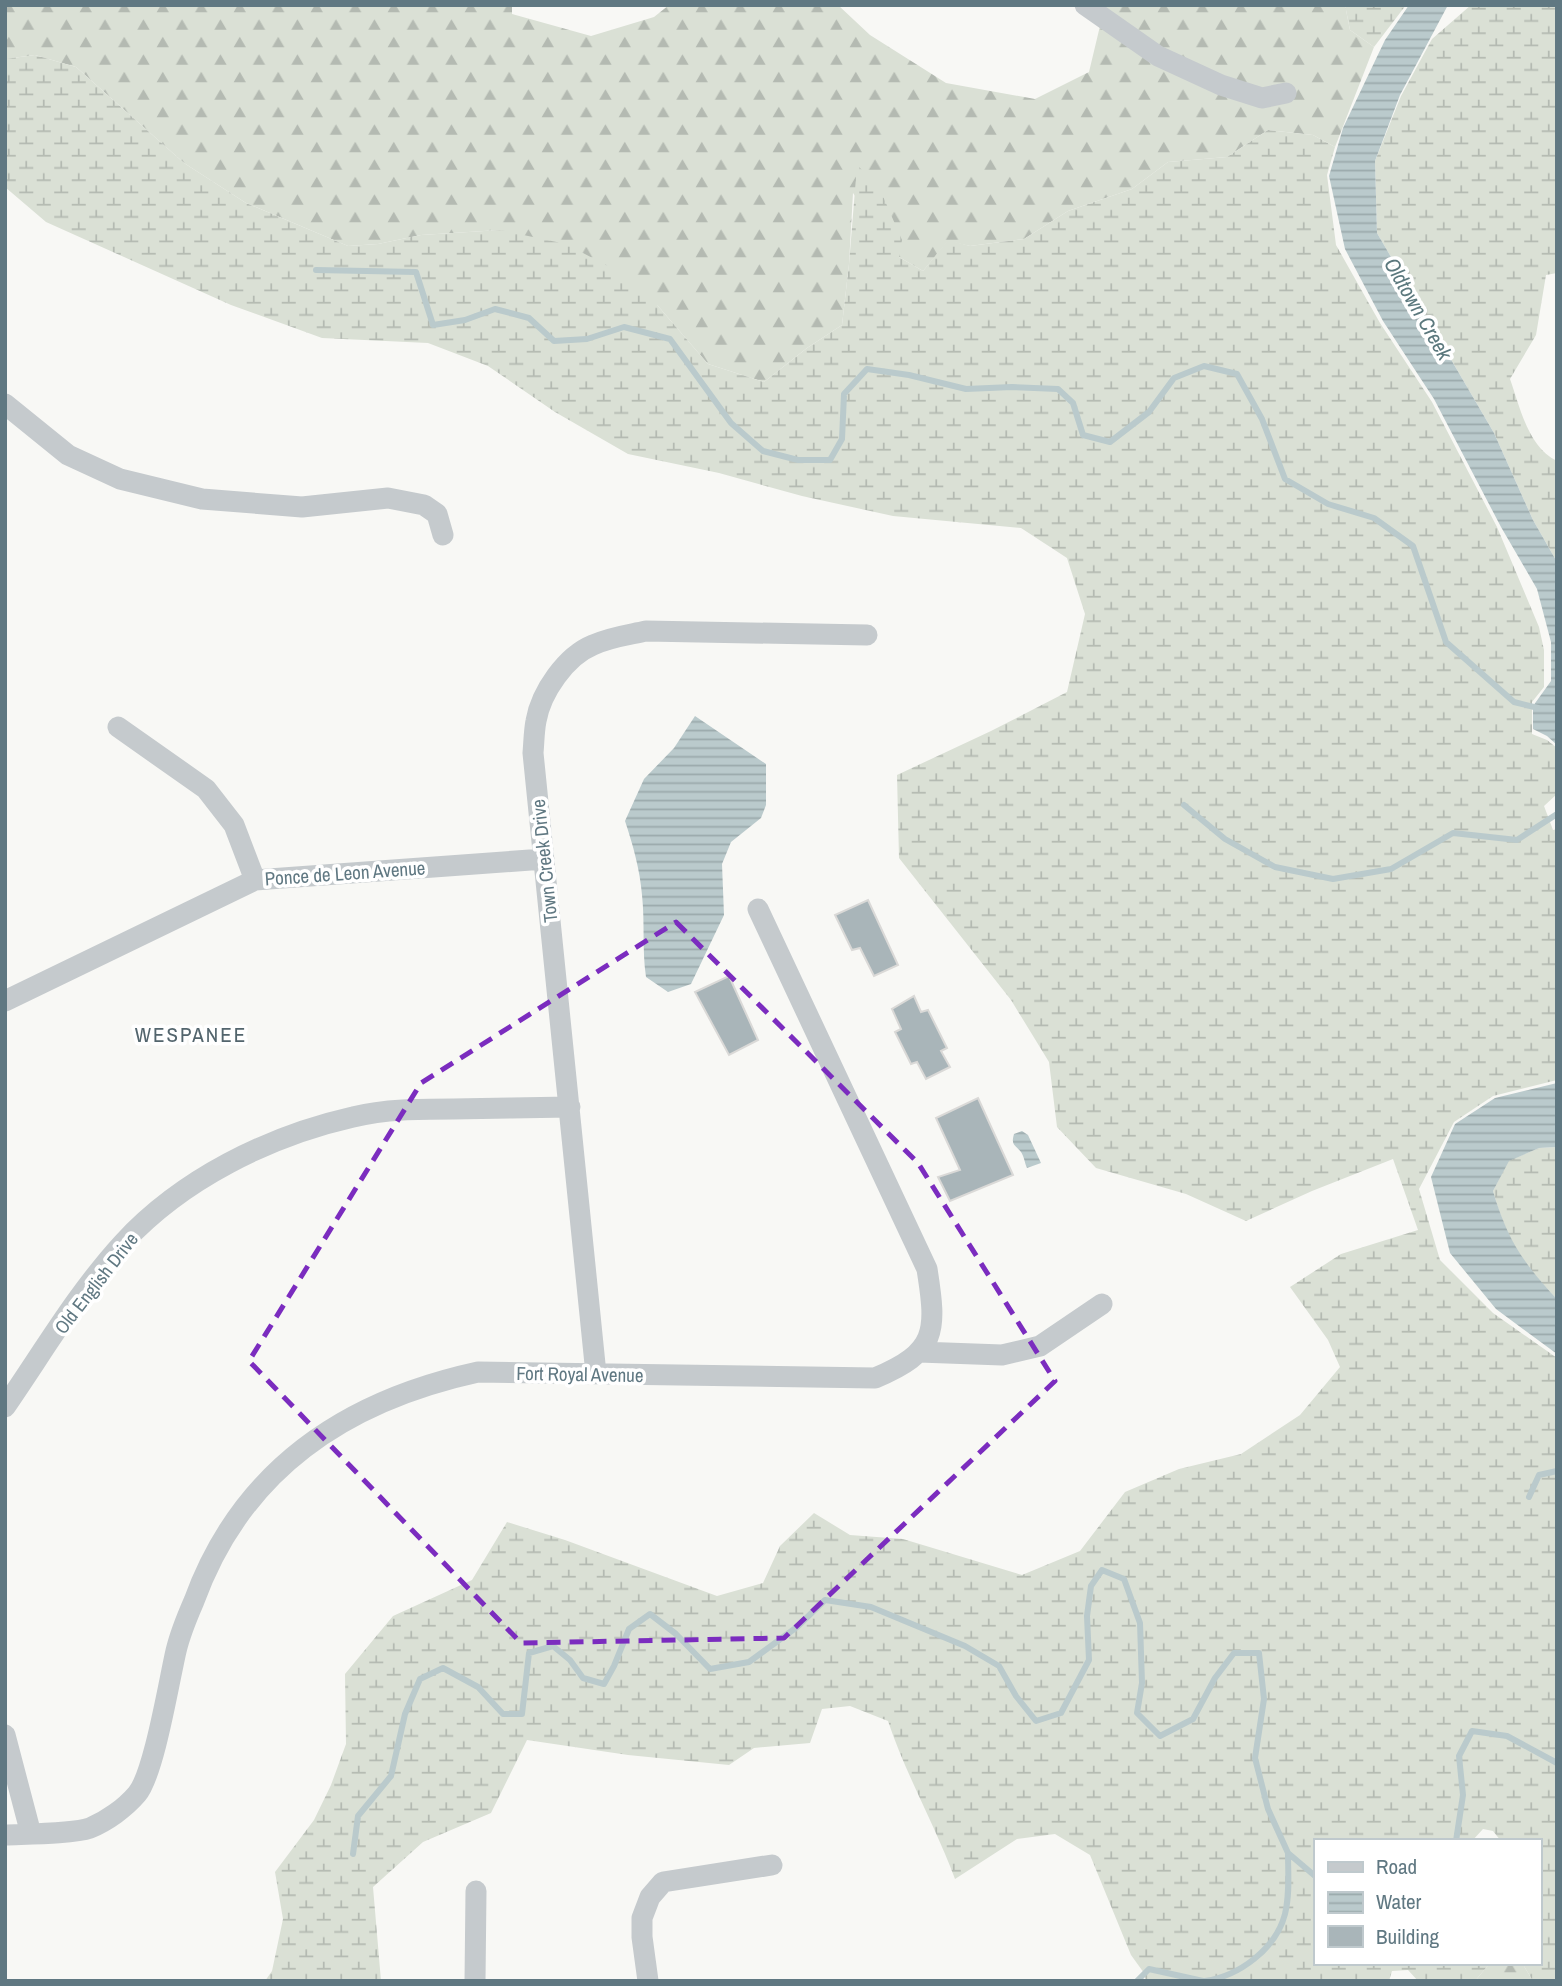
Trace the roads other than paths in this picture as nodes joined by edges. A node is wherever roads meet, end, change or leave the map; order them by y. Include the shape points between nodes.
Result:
1 (1085, 5) edge
2 (1286, 93) dead end
3 (5, 404) edge
4 (443, 535) dead end
5 (867, 635) dead end
6 (118, 727) dead end
7 (544, 859) junction
8 (255, 880) junction
9 (758, 909) dead end
10 (5, 1001) edge
11 (570, 1107) junction
12 (1101, 1304) dead end
13 (919, 1352) junction
14 (596, 1374) junction
15 (5, 1407) edge
16 (5, 1735) edge
17 (31, 1834) junction
18 (5, 1835) edge
19 (772, 1865) dead end
20 (476, 1891) dead end
21 (475, 1981) edge
22 (648, 1981) edge

1 - 2 street via 1158,56 1221,85 1262,98
3 - 4 street via 68,455 120,479 202,499 302,508 388,498 424,505 437,514
5 - 7 street, Town Creek Drive via 646,631 590,646 568,663 547,690 536,718 533,753
6 - 8 street via 206,789 234,825
7 - 8 street, Ponce de Leon Avenue
7 - 11 street, Town Creek Drive
8 - 10 street, Ponce de Leon Avenue
9 - 13 street via 927,1269 933,1307 931,1334
11 - 14 street, Town Creek Drive
11 - 15 street, Old English Drive via 406,1110 354,1116 285,1136 228,1164 173,1198 123,1242
12 - 13 street via 1040,1346 1002,1354
13 - 14 street, Fort Royal Avenue via 875,1378
14 - 17 street, Fort Royal Avenue via 478,1372 433,1382 333,1426 280,1466 236,1517 203,1576 177,1645 152,1758 139,1791 120,1811 89,1829
16 - 17 street
17 - 18 street, Fort Royal Avenue
19 - 22 street via 663,1882 650,1896 642,1918
20 - 21 street

